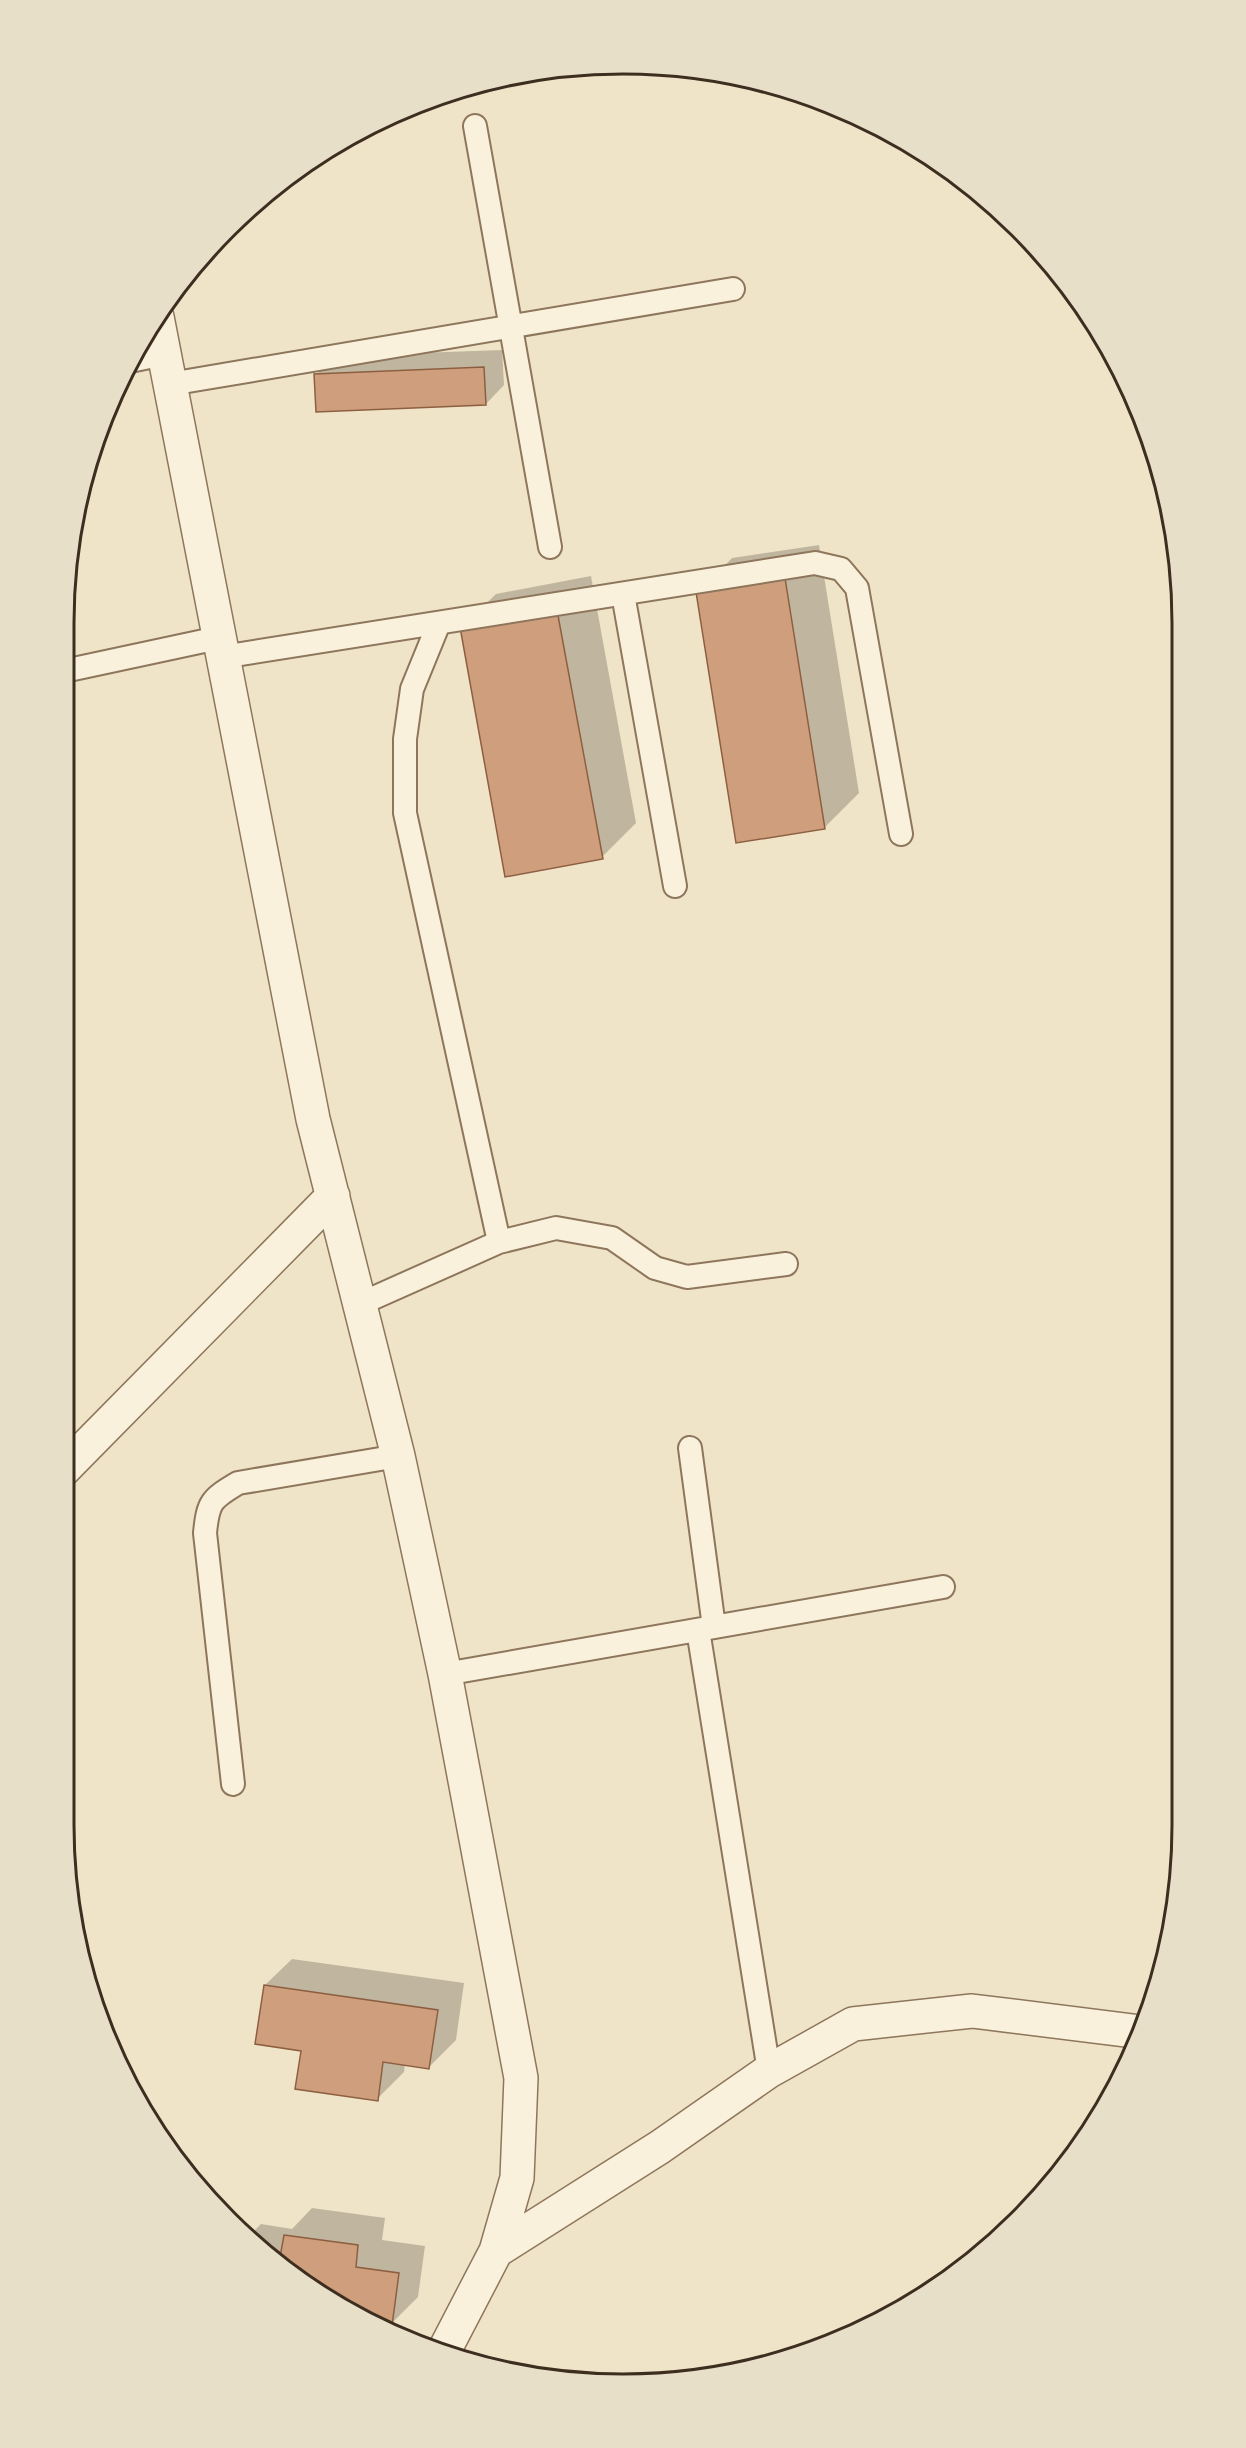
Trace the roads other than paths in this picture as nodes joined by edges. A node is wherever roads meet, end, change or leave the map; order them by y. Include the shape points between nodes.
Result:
1 (476, 126) dead end
2 (733, 289) dead end
3 (511, 327) junction
4 (159, 329) edge
5 (139, 363) edge
6 (167, 369) junction
7 (550, 546) dead end
8 (623, 594) junction
9 (440, 622) junction
10 (220, 648) junction
11 (74, 670) edge
12 (901, 834) dead end
13 (675, 886) dead end
14 (333, 1196) junction
15 (499, 1242) junction
16 (786, 1264) dead end
17 (360, 1304) junction
18 (690, 1448) dead end
19 (398, 1456) junction
20 (74, 1459) edge
21 (943, 1587) dead end
22 (706, 1628) junction
23 (445, 1674) junction
24 (233, 1784) dead end
25 (1132, 2031) edge
26 (769, 2071) junction
27 (496, 2251) junction
28 (447, 2345) edge

1 - 3 lane
2 - 3 lane
3 - 6 lane
3 - 7 lane
4 - 6 street
5 - 6 lane
6 - 10 street
8 - 9 lane
8 - 12 lane via 815,564 841,569 857,588
8 - 13 lane
9 - 10 lane
9 - 15 lane via 412,689 405,739 405,813
10 - 11 lane
10 - 14 street via 313,1119
14 - 17 street
14 - 20 street
15 - 16 lane via 556,1228 612,1238 655,1268 687,1277
15 - 17 lane
17 - 19 street
18 - 22 lane
19 - 23 street
19 - 24 lane via 238,1483 219,1494 207,1509 205,1533
21 - 22 lane
22 - 23 lane
22 - 26 lane
23 - 27 street via 521,2078 517,2178
25 - 26 street via 972,2011 853,2024
26 - 27 street via 660,2147
27 - 28 street

